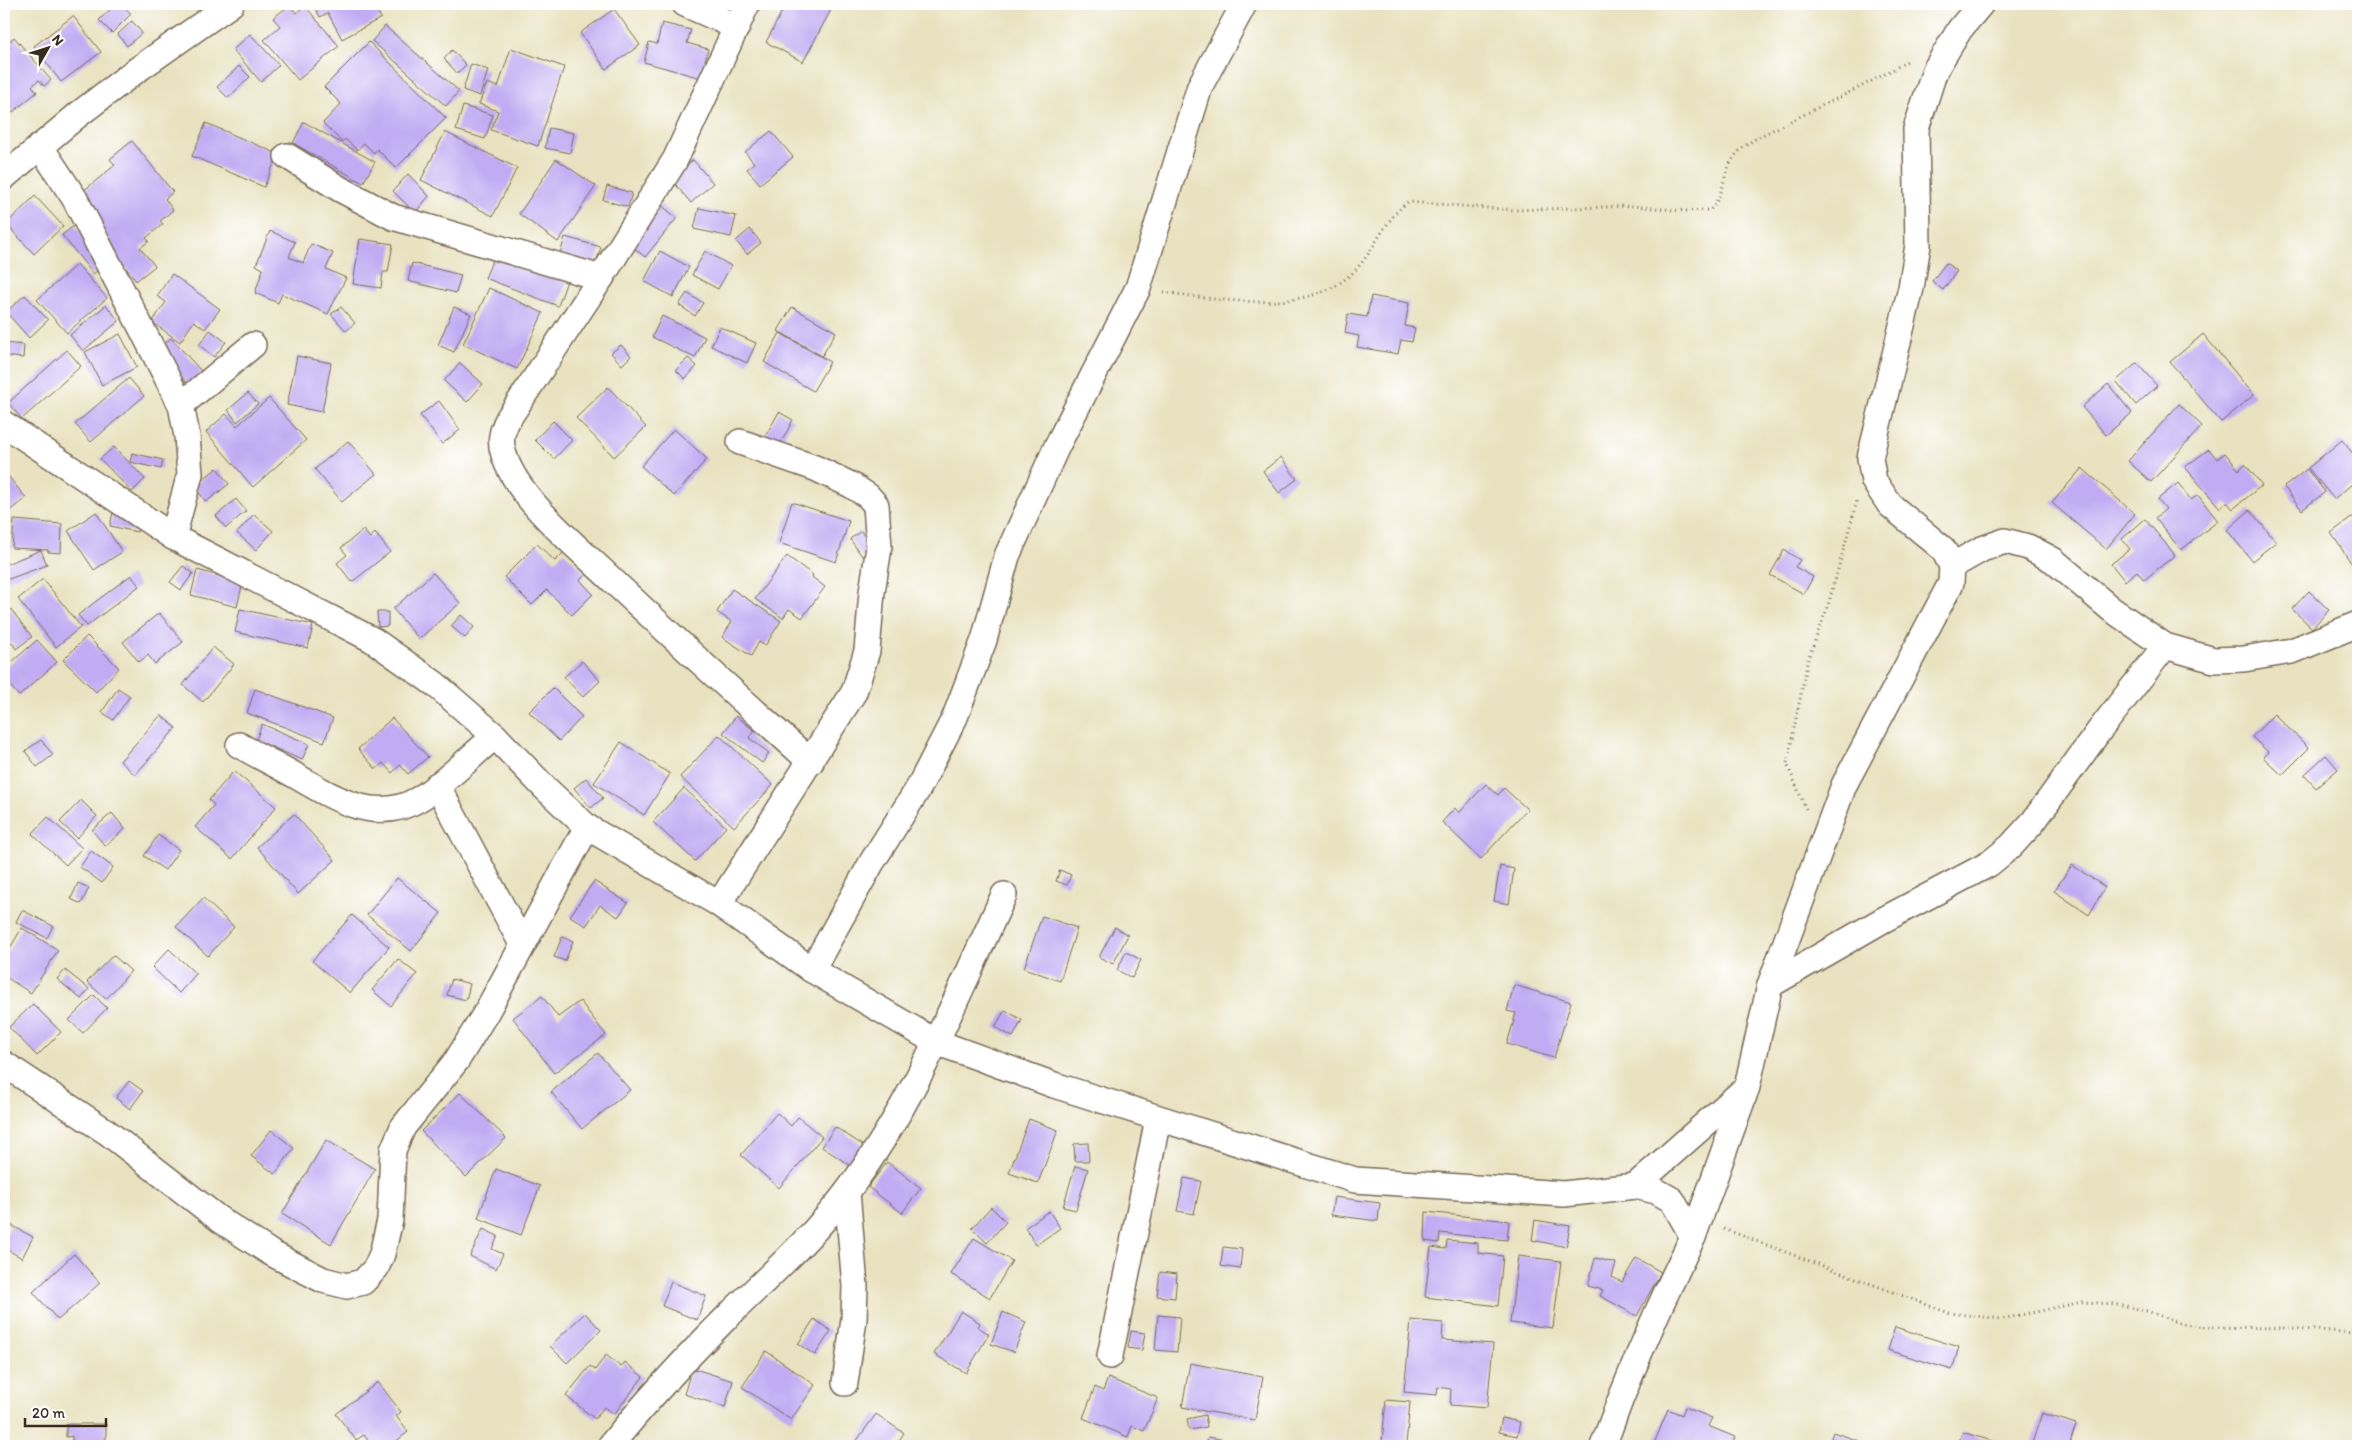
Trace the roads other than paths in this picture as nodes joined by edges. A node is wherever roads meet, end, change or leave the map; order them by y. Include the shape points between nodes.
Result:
1 (685, 4) edge
2 (747, 4) edge
3 (1244, 4) edge
4 (1981, 4) edge
5 (227, 5) edge
6 (737, 27) junction
7 (40, 146) junction
8 (287, 156) dead end
9 (4, 177) edge
10 (601, 278) junction
11 (253, 345) dead end
12 (181, 405) junction
13 (4, 424) edge
14 (740, 442) dead end
15 (173, 537) junction
16 (1952, 566) junction
17 (2358, 624) edge
18 (2165, 646) junction
19 (495, 736) junction
20 (239, 745) dead end
21 (811, 762) junction
22 (437, 785) junction
23 (587, 827) junction
24 (1004, 895) dead end
25 (720, 904) junction
26 (522, 944) junction
27 (812, 970) junction
28 (1770, 985) junction
29 (936, 1042) junction
30 (4, 1064) edge
31 (1747, 1087) junction
32 (1158, 1119) junction
33 (1636, 1186) junction
34 (846, 1192) junction
35 (1697, 1228) junction
36 (1110, 1356) dead end
37 (845, 1383) dead end
38 (610, 1446) edge
39 (1603, 1446) edge

1 - 6 street
2 - 6 street
3 - 27 street via 1200,86 1138,288 1057,446 1007,556 984,640 955,717 918,789 872,862
4 - 16 street via 1960,29 1935,70 1916,129 1918,245 1911,288 1870,458 1874,481 1890,505 1943,550
5 - 7 street
6 - 10 street via 675,160
7 - 9 street
7 - 12 street via 75,200
8 - 10 street via 393,217
10 - 21 street via 508,419 502,430 504,455 526,493 566,538
11 - 12 street
12 - 15 street via 190,474
13 - 15 street
14 - 21 street via 851,484 876,505 879,547 867,651 854,692
15 - 19 street via 373,640 435,684
16 - 18 street via 1982,549 2005,541 2028,548 2053,560 2111,609
16 - 28 street via 1951,583 1844,785
17 - 18 street via 2292,651 2244,659 2214,660
18 - 28 street via 2033,822 2011,846 1989,864
19 - 22 street
19 - 23 street
20 - 22 street via 355,808 396,808 418,799
21 - 25 street via 771,819
22 - 26 street
23 - 25 street
23 - 26 street
24 - 29 street
25 - 27 street
26 - 30 street via 457,1060 403,1127 392,1150 390,1220 382,1254 376,1268 363,1282 346,1286 324,1280 271,1253 219,1219 107,1132
27 - 29 street
28 - 31 street
29 - 32 street
29 - 34 street via 895,1119
31 - 33 street
31 - 35 street
32 - 33 street via 1355,1180 1564,1194
32 - 36 street
33 - 35 street via 1664,1194
34 - 37 street via 855,1294
34 - 38 street via 791,1255 684,1360
35 - 39 street via 1625,1385

